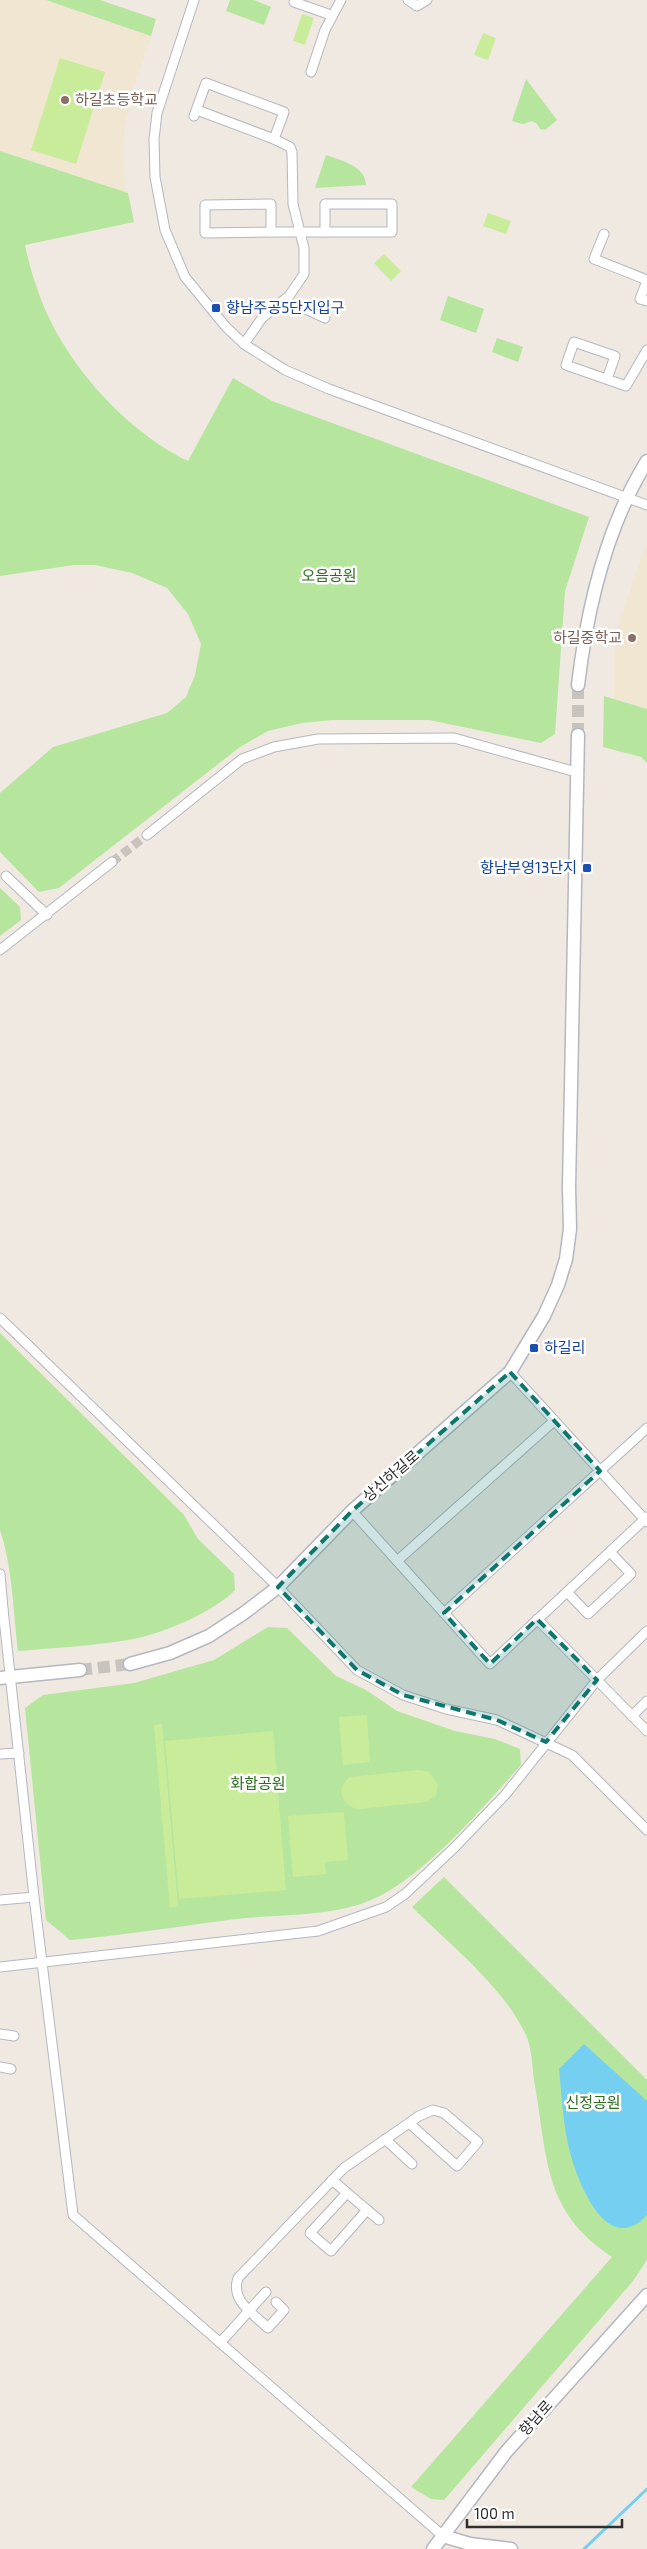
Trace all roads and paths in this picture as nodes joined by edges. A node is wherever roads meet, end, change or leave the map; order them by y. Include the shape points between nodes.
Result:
1 (194, 0) edge
2 (341, 0) edge
3 (408, 0) edge
4 (427, 0) edge
5 (294, 2) dead end
6 (331, 16) junction
7 (311, 72) dead end
8 (274, 138) junction
9 (272, 232) junction
10 (299, 232) junction
11 (325, 232) junction
12 (604, 234) dead end
13 (647, 281) edge
14 (647, 301) edge
15 (279, 304) junction
16 (325, 318) dead end
17 (244, 344) junction
18 (647, 350) edge
19 (607, 379) junction
20 (647, 461) edge
21 (628, 498) junction
22 (647, 505) edge
23 (578, 685) tunnel mouth
24 (578, 735) tunnel mouth
25 (576, 772) junction
26 (147, 835) tunnel mouth
27 (112, 862) tunnel mouth
28 (6, 876) dead end
29 (47, 914) junction
30 (0, 950) edge
31 (0, 1318) edge
32 (510, 1372) junction
33 (554, 1421) junction
34 (647, 1428) edge
35 (600, 1471) junction
36 (352, 1510) junction
37 (646, 1520) edge
38 (610, 1552) junction
39 (397, 1561) junction
40 (0, 1574) edge
41 (278, 1587) junction
42 (567, 1592) junction
43 (2, 1610) edge
44 (444, 1613) junction
45 (537, 1619) junction
46 (647, 1631) edge
47 (130, 1664) tunnel mouth
48 (80, 1670) tunnel mouth
49 (6, 1677) edge
50 (597, 1680) junction
51 (647, 1701) edge
52 (632, 1716) junction
53 (647, 1731) edge
54 (546, 1742) junction
55 (19, 1753) junction
56 (0, 1754) edge
57 (647, 1830) edge
58 (34, 1897) junction
59 (0, 1900) edge
60 (41, 1963) junction
61 (0, 1968) edge
62 (0, 2034) edge
63 (14, 2036) dead end
64 (0, 2067) edge
65 (11, 2069) dead end
66 (409, 2122) junction
67 (385, 2140) junction
68 (412, 2164) dead end
69 (332, 2180) junction
70 (347, 2193) junction
71 (367, 2210) junction
72 (379, 2220) dead end
73 (266, 2292) dead end
74 (647, 2295) edge
75 (276, 2302) dead end
76 (250, 2310) junction
77 (220, 2343) junction
78 (443, 2536) junction
79 (433, 2549) edge
80 (511, 2549) edge

1 - 17 street via 157,113 155,177 165,230 185,277 226,328
2 - 6 street
3 - 4 street via 417,6
5 - 6 street
6 - 7 street
8 - 8 street via 284,112 206,83 195,113
8 - 10 street via 290,147 292,152 293,204
9 - 9 street via 271,204 204,205 205,233
9 - 10 street
10 - 11 street
10 - 15 street via 305,254 304,274 289,296
11 - 11 street via 325,204 393,202 392,232
12 - 13 street via 594,260
13 - 14 street via 640,299
15 - 16 street via 301,307
15 - 17 street via 262,318
17 - 21 street via 285,370 329,389
18 - 19 street via 626,386
19 - 19 street via 566,365 574,342 615,356
20 - 21 street
21 - 22 street
21 - 23 street via 596,579 583,640
24 - 25 street, 상신하길로
25 - 26 street via 454,738 318,739 242,759
25 - 32 street, 상신하길로 via 570,1229 566,1260 558,1285 544,1316
27 - 29 street
28 - 29 street
29 - 30 street
31 - 41 street
32 - 33 street
32 - 36 street, 상신하길로
33 - 35 street
33 - 39 street
34 - 35 street
35 - 37 street
35 - 44 street
36 - 39 street
36 - 41 street, 상신하길로
37 - 38 street
38 - 42 street
38 - 42 street via 631,1574 588,1614
39 - 44 street
40 - 43 street
41 - 47 street, 상신하길로 via 208,1636 170,1653
41 - 54 street via 357,1670 403,1695 497,1720
42 - 45 street
43 - 49 street
44 - 45 street via 490,1664
45 - 50 street
46 - 50 street
48 - 49 street
49 - 55 street
50 - 52 street
50 - 54 street
51 - 52 street
52 - 53 street
54 - 57 street via 572,1755
54 - 60 street via 505,1795 454,1848 406,1894 386,1907 318,1931
55 - 56 street
55 - 58 street
58 - 59 street
58 - 60 street
60 - 61 street
60 - 77 street via 73,2215
62 - 63 street
64 - 65 street
66 - 66 street via 433,2110 444,2113 478,2142 457,2166
66 - 67 street
67 - 68 street
67 - 69 street
69 - 70 street
69 - 76 street via 238,2278 236,2293
70 - 71 street
70 - 71 street via 310,2233 331,2251
71 - 72 street
73 - 76 street
74 - 78 street, 향남로 via 506,2452
75 - 76 street via 284,2310 268,2328
76 - 77 street
77 - 78 street
78 - 79 street, 향남로
78 - 80 street via 470,2544

